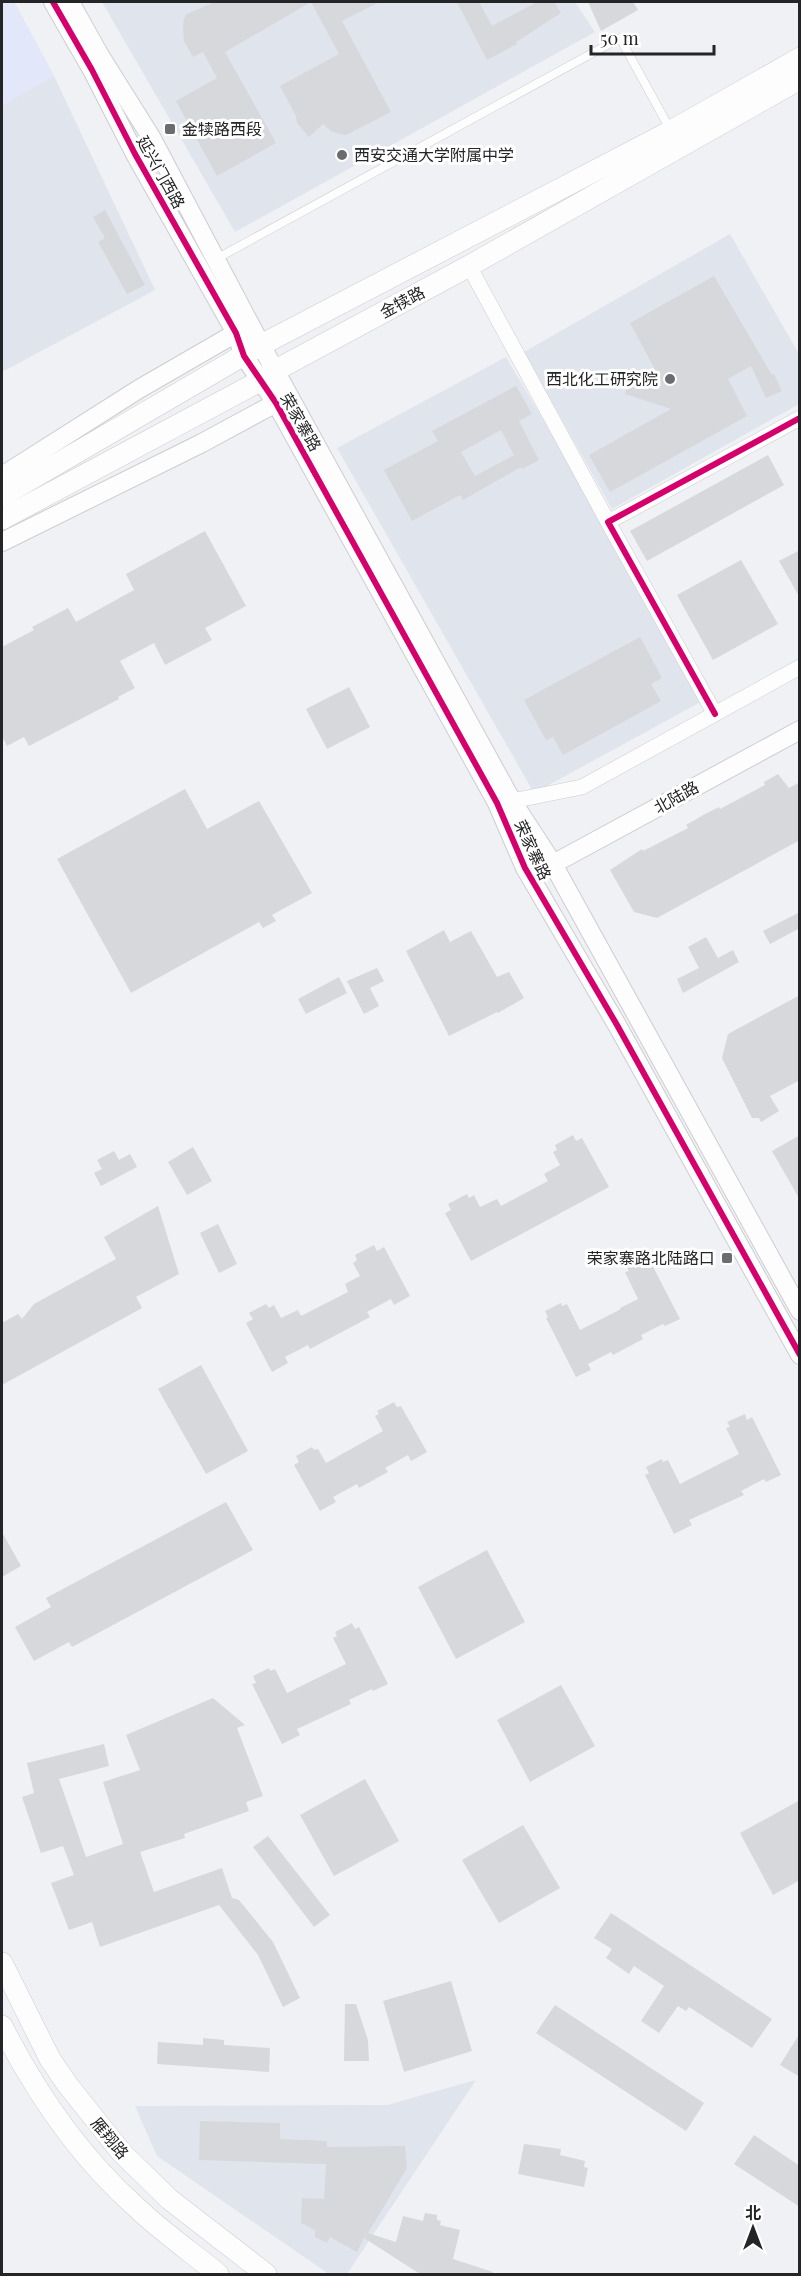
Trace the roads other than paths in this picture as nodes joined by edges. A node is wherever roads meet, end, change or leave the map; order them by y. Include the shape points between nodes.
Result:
1 (53, 2) edge
2 (70, 2) edge
3 (800, 58) edge
4 (800, 79) edge
5 (670, 130) junction
6 (216, 259) junction
7 (469, 266) junction
8 (236, 333) junction
9 (252, 351) junction
10 (268, 376) junction
11 (276, 403) junction
12 (800, 418) edge
13 (2, 476) edge
14 (2, 496) edge
15 (2, 519) edge
16 (608, 522) junction
17 (2, 542) edge
18 (800, 668) edge
19 (715, 714) junction
20 (800, 730) edge
21 (512, 801) junction
22 (554, 864) junction
23 (800, 1311) edge
24 (800, 1355) edge
25 (2, 1963) edge
26 (2, 2026) edge
27 (218, 2274) edge
28 (266, 2274) edge

1 - 8 street, 延兴门西路
2 - 6 street, 延兴门西路 via 151,137
3 - 5 main road, 金犊路
4 - 7 main road, 金犊路
5 - 6 lane via 620,38
5 - 9 main road, 金犊路
6 - 9 street, 延兴门西路
7 - 10 main road, 金犊路
7 - 16 street
8 - 9 street, 延兴门西路
8 - 13 street
9 - 10 street, 荣家寨路
9 - 14 main road, 金犊路
10 - 11 street, 荣家寨路
10 - 15 main road, 金犊路
10 - 21 street, 荣家寨路
11 - 17 street
11 - 24 street, 荣家寨路 via 497,803 525,868
12 - 16 street
16 - 19 street
18 - 19 street
19 - 21 street via 582,787
20 - 22 street, 北陆路
21 - 22 street, 荣家寨路
22 - 23 street, 荣家寨路
25 - 28 main road, 雁翔路 via 50,2059 121,2152 169,2199
26 - 27 main road, 雁翔路 via 71,2138 102,2174 136,2208

